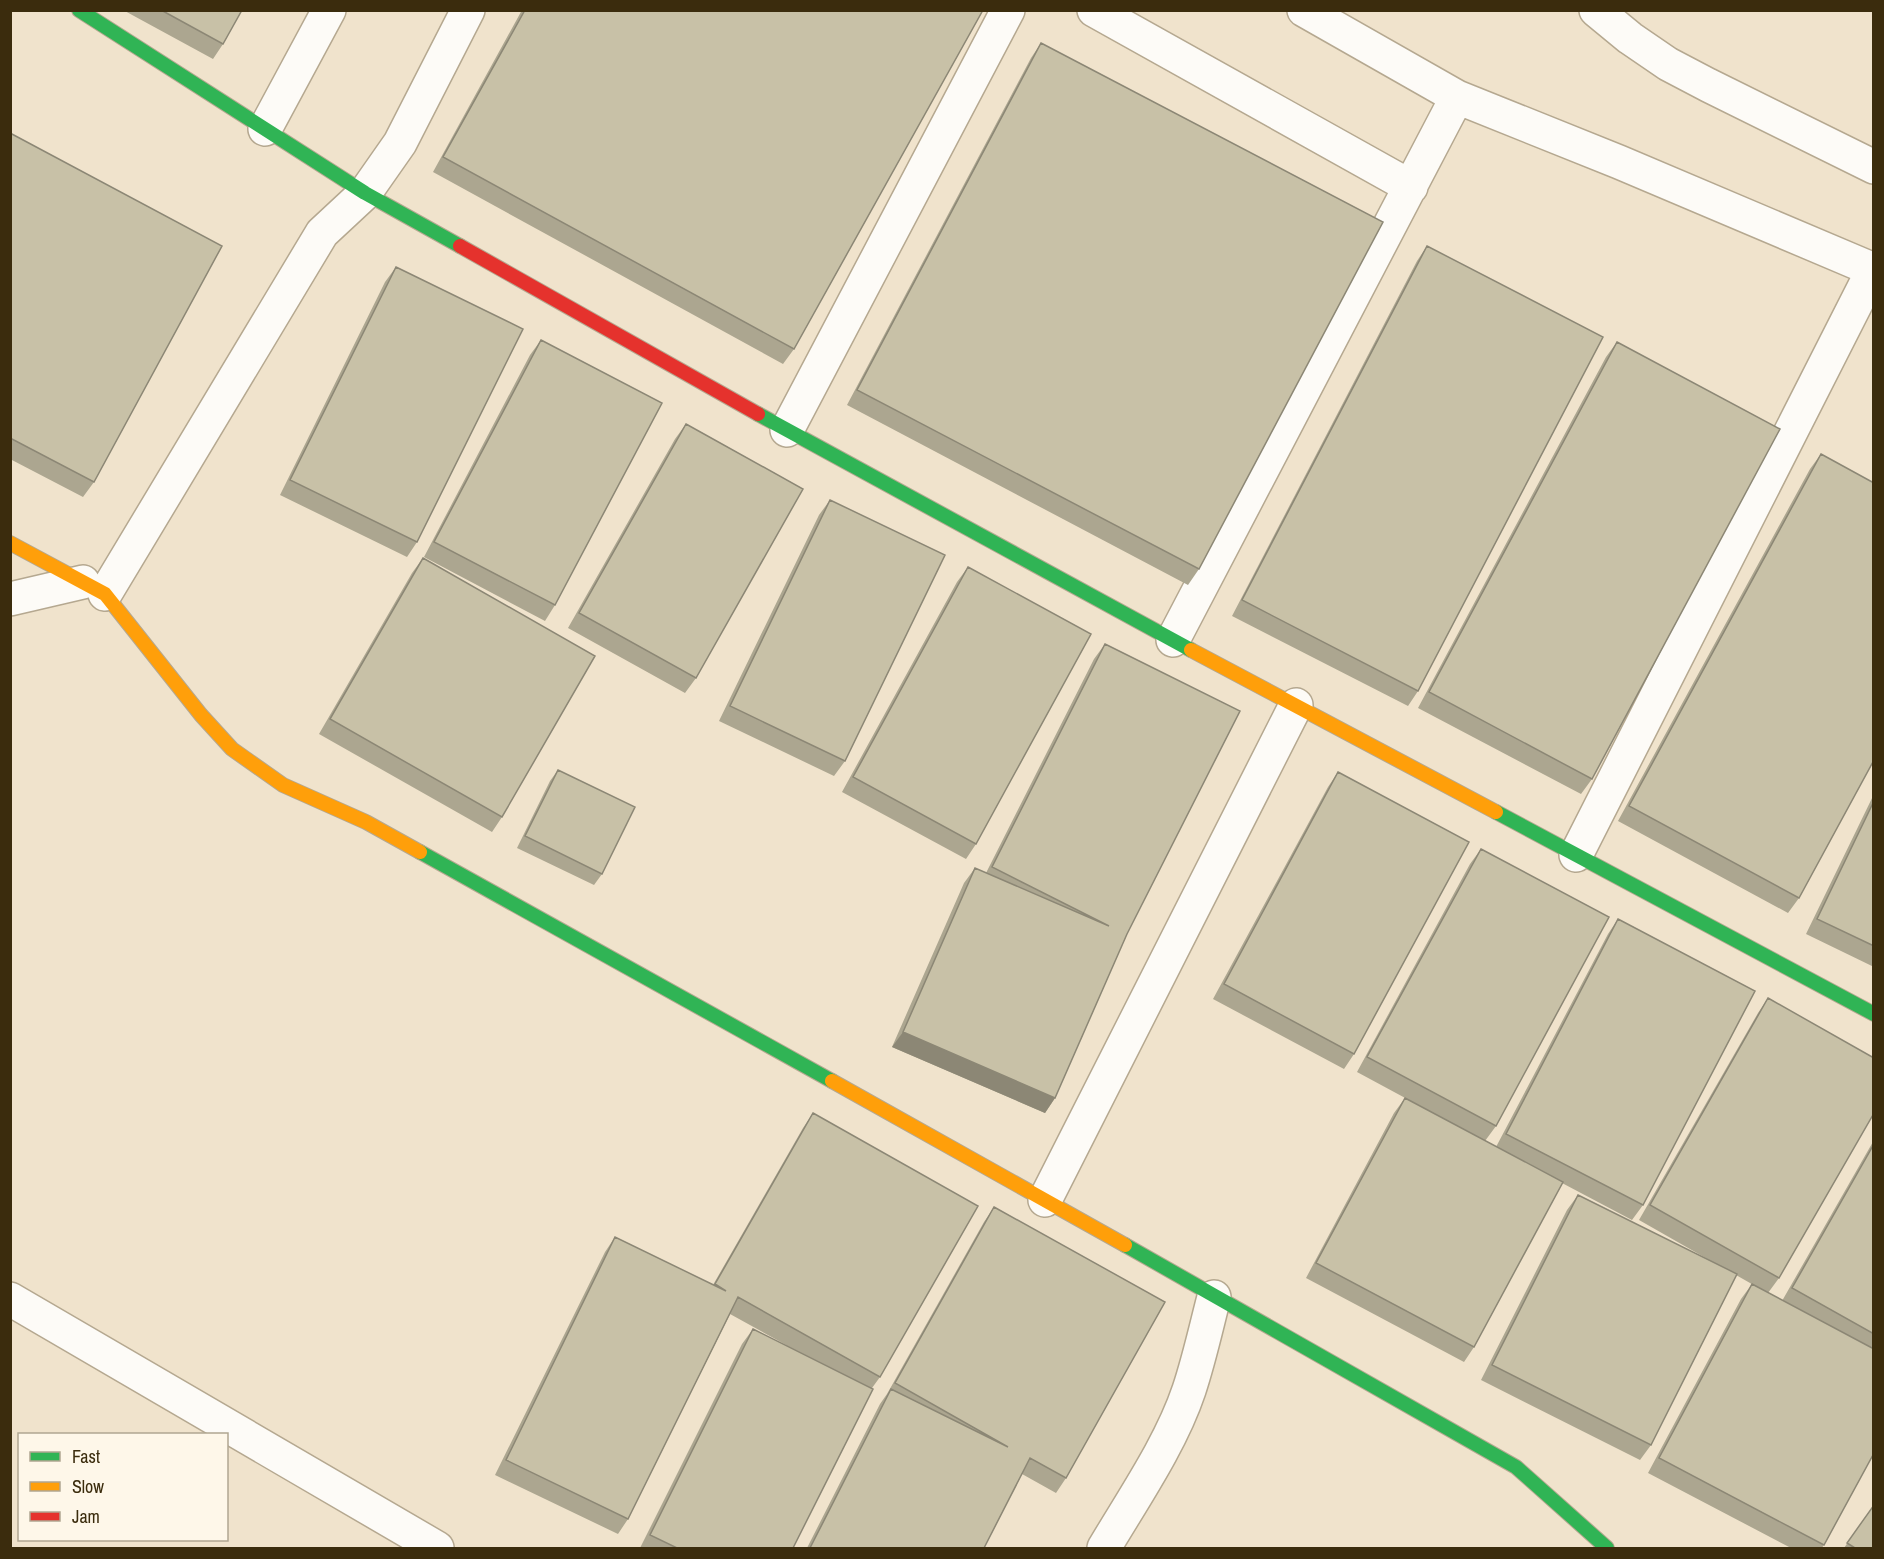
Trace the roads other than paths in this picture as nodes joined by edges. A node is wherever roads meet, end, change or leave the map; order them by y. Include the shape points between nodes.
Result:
1 (79, 10) edge
2 (329, 10) edge
3 (468, 10) edge
4 (1008, 10) edge
5 (1094, 10) edge
6 (1596, 10) edge
7 (1316, 13) edge
8 (1457, 97) junction
9 (265, 129) junction
10 (1874, 167) edge
11 (1411, 187) junction
12 (365, 193) junction
13 (1873, 270) edge
14 (788, 430) junction
15 (10, 543) edge
16 (94, 588) junction
17 (10, 599) edge
18 (1173, 640) junction
19 (1296, 705) junction
20 (1576, 855) junction
21 (1874, 1014) edge
22 (1045, 1200) junction
23 (1214, 1297) junction
24 (10, 1299) edge
25 (437, 1548) edge
26 (1104, 1548) edge
27 (1607, 1548) edge

1 - 9 street
2 - 9 street
3 - 12 street via 400,143
4 - 14 street
5 - 11 street
6 - 10 street via 1668,64
7 - 8 street
8 - 11 street
8 - 13 street
9 - 12 street
11 - 18 street
12 - 14 street
12 - 16 street via 322,233
13 - 20 street
14 - 18 street
15 - 16 street
16 - 17 street
16 - 22 street via 232,748 283,784 366,822
18 - 19 street
19 - 20 street
19 - 22 street
20 - 21 street
22 - 23 street
23 - 26 street via 1189,1391 1155,1462
23 - 27 street via 1516,1467
24 - 25 street

